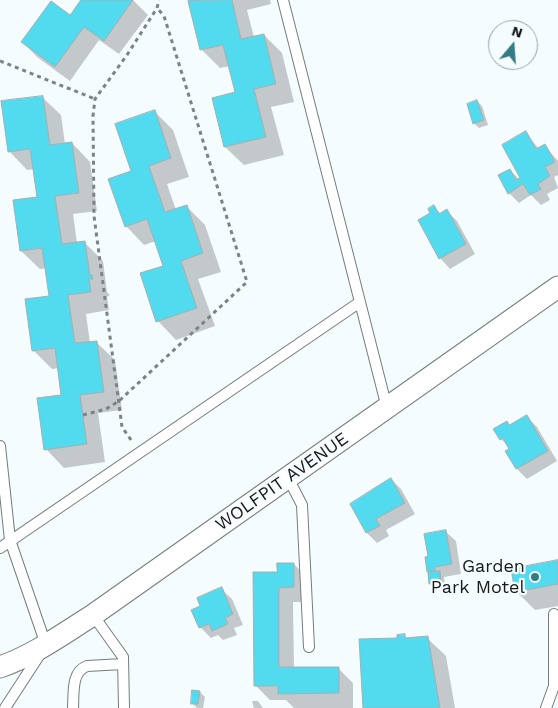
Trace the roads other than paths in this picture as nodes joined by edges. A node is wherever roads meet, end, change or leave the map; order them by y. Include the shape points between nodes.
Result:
1 (283, 0) edge
2 (558, 287) edge
3 (360, 302) junction
4 (387, 408) junction
5 (0, 446) edge
6 (288, 478) junction
7 (10, 540) junction
8 (0, 548) edge
9 (554, 614) dead end
10 (93, 615) junction
11 (46, 645) junction
12 (309, 647) dead end
13 (123, 664) junction
14 (0, 667) edge
15 (5, 708) edge
16 (73, 708) edge
17 (124, 708) edge
18 (546, 708) edge

1 - 3 lane
2 - 4 street, WOLFPIT AVENUE
3 - 4 lane
3 - 7 lane
4 - 6 street, WOLFPIT AVENUE
5 - 7 lane
6 - 10 street, WOLFPIT AVENUE
6 - 12 lane via 302,505
7 - 8 lane
7 - 11 lane
9 - 18 lane via 554,686
10 - 11 street, WOLFPIT AVENUE
10 - 13 lane via 123,656
11 - 14 street, WOLFPIT AVENUE
11 - 15 lane
13 - 16 lane via 82,668 76,678
13 - 17 lane

